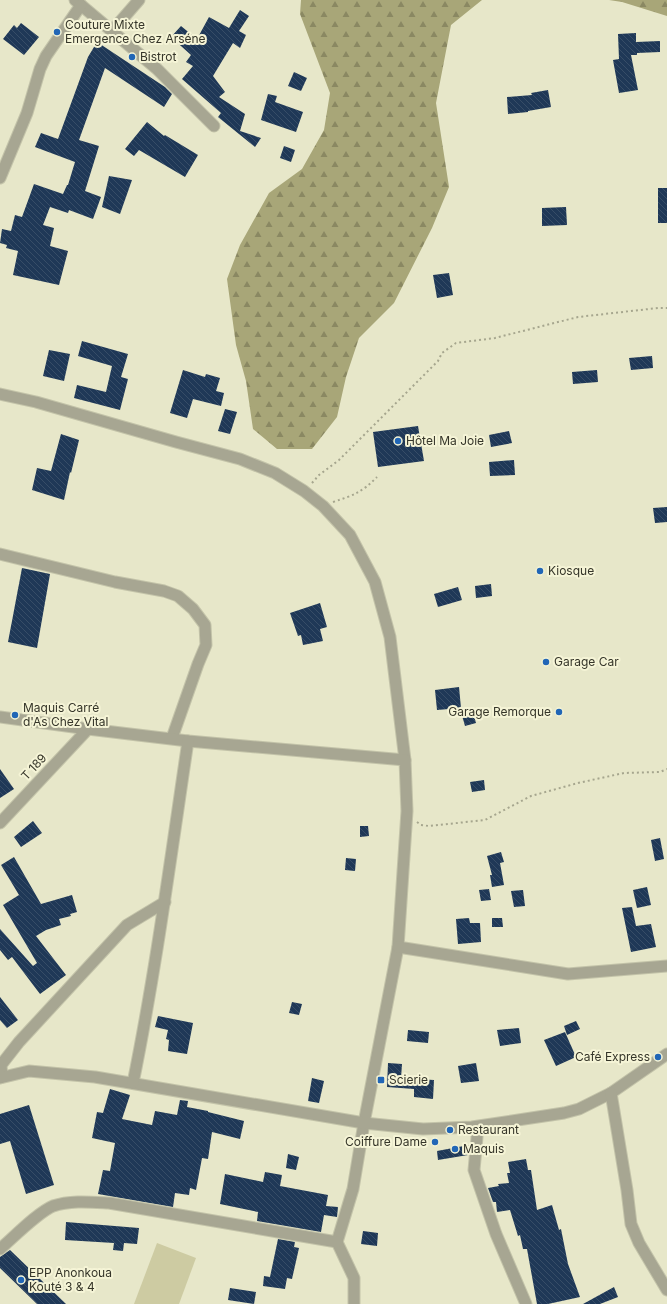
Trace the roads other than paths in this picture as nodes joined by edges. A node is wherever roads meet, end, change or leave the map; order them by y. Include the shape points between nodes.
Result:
1 (139, 0) edge
2 (78, 3) edge
3 (112, 31) junction
4 (214, 126) dead end
5 (0, 178) edge
6 (0, 394) edge
7 (0, 554) edge
8 (0, 717) edge
9 (88, 729) junction
10 (172, 738) junction
11 (188, 740) junction
12 (405, 760) junction
13 (0, 824) edge
14 (165, 902) junction
15 (398, 947) junction
16 (667, 966) edge
17 (667, 1054) edge
18 (1, 1077) edge
19 (133, 1084) junction
20 (610, 1093) junction
21 (364, 1123) junction
22 (476, 1127) junction
23 (337, 1242) junction
24 (0, 1249) edge
25 (667, 1290) edge
26 (354, 1304) edge
27 (526, 1304) edge

1 - 3 street
2 - 3 street
2 - 5 street via 40,69 27,113
3 - 4 street via 157,70
6 - 12 street via 240,459 275,473 323,506 350,535 375,582 390,637
7 - 10 street via 115,582 164,590 178,596 193,609 205,626 206,645
8 - 9 street
9 - 10 street
9 - 13 street, T 189
10 - 11 street
11 - 12 street
11 - 14 street
12 - 15 street via 407,812
14 - 18 street via 127,925 19,1042 2,1065
14 - 19 street
15 - 16 street via 568,974
15 - 21 street
17 - 20 street
18 - 19 street via 29,1071 95,1077
19 - 21 street
20 - 22 street via 579,1109
20 - 25 street via 628,1190 631,1224
21 - 22 street via 423,1129
21 - 23 street via 353,1189
22 - 27 street via 474,1170 496,1234
23 - 24 street via 109,1203 83,1202 53,1206 37,1216
23 - 26 street via 354,1278

